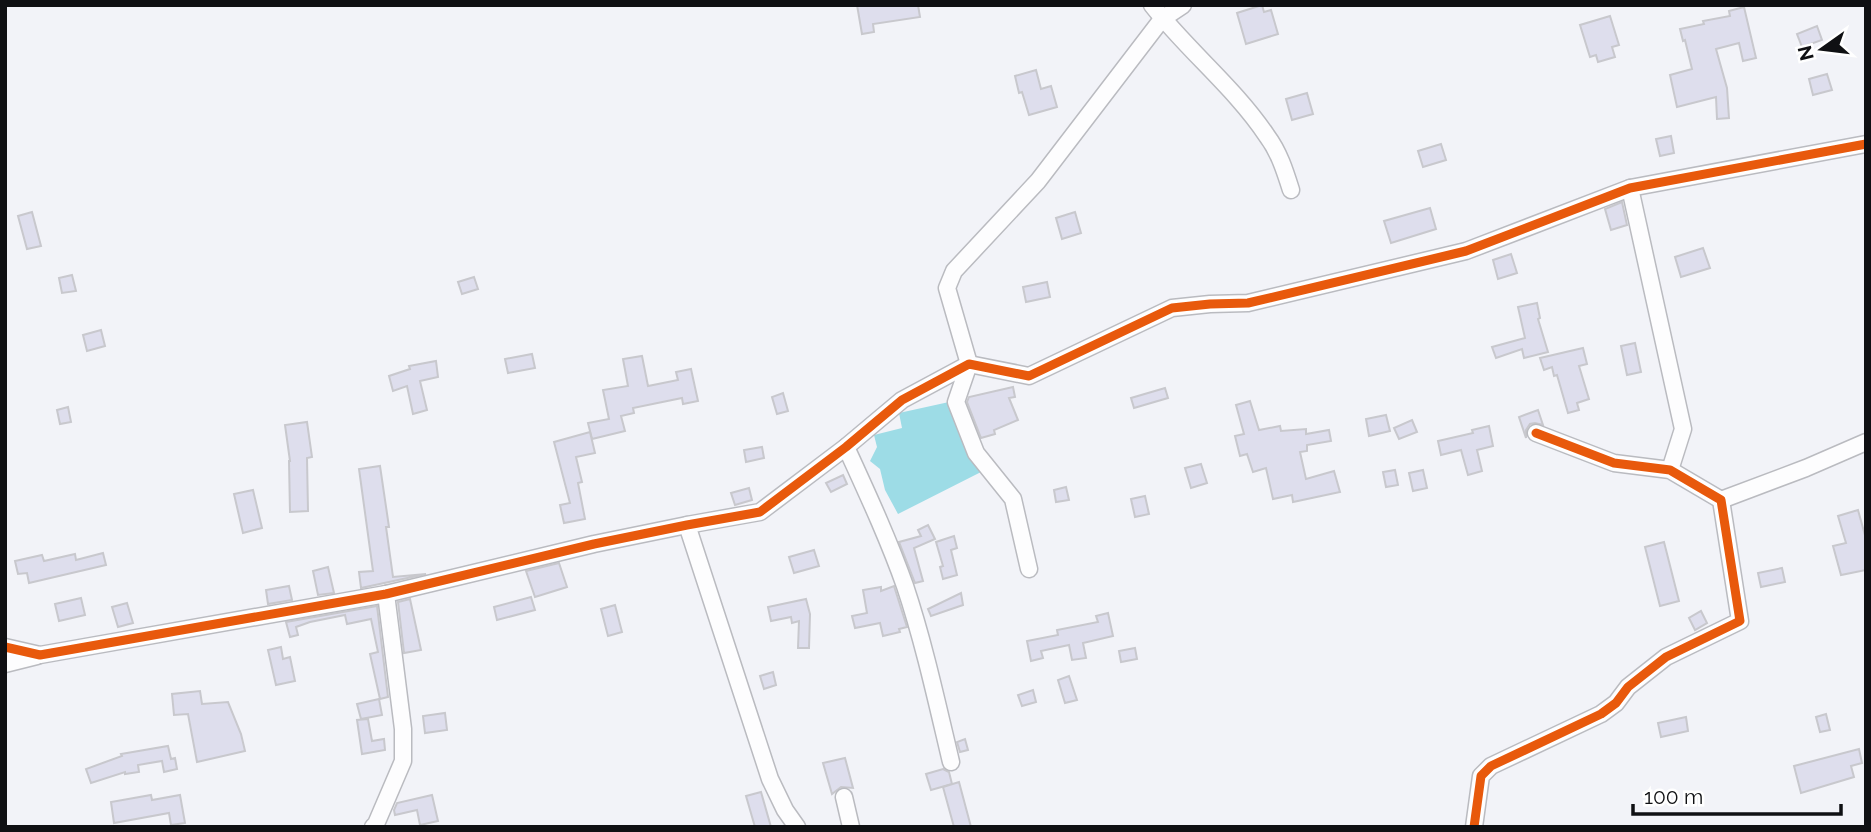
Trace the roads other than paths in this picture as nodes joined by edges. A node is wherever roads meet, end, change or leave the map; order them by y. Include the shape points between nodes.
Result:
1 (1152, 5) edge
2 (1184, 5) edge
3 (1163, 19) junction
4 (1866, 144) edge
5 (1630, 188) junction
6 (1291, 190) dead end
7 (969, 364) junction
8 (1536, 433) dead end
9 (1866, 442) edge
10 (846, 447) junction
11 (1670, 470) junction
12 (1721, 500) junction
13 (687, 525) junction
14 (1029, 569) dead end
15 (386, 594) junction
16 (5, 647) edge
17 (40, 655) junction
18 (5, 664) edge
19 (951, 762) dead end
20 (844, 797) dead end
21 (373, 827) edge
22 (797, 827) edge
23 (851, 827) edge
24 (1474, 827) edge

1 - 3 street
2 - 3 street
3 - 6 street via 1268,137
3 - 7 street via 1038,181 954,271 947,288
4 - 5 street
5 - 7 street via 1466,251 1248,303 1172,308 1029,376
5 - 11 street via 1683,429
7 - 10 street via 902,400
7 - 14 street via 956,402 976,453 1013,499
8 - 11 street via 1614,463
9 - 12 street
10 - 13 street via 760,512
10 - 19 street via 905,586
11 - 12 street
12 - 24 street via 1740,621 1666,657 1601,714 1491,766 1481,776
13 - 15 street
13 - 22 street via 770,779
15 - 17 street
15 - 21 street via 403,761
16 - 17 street
17 - 18 street
20 - 23 street

